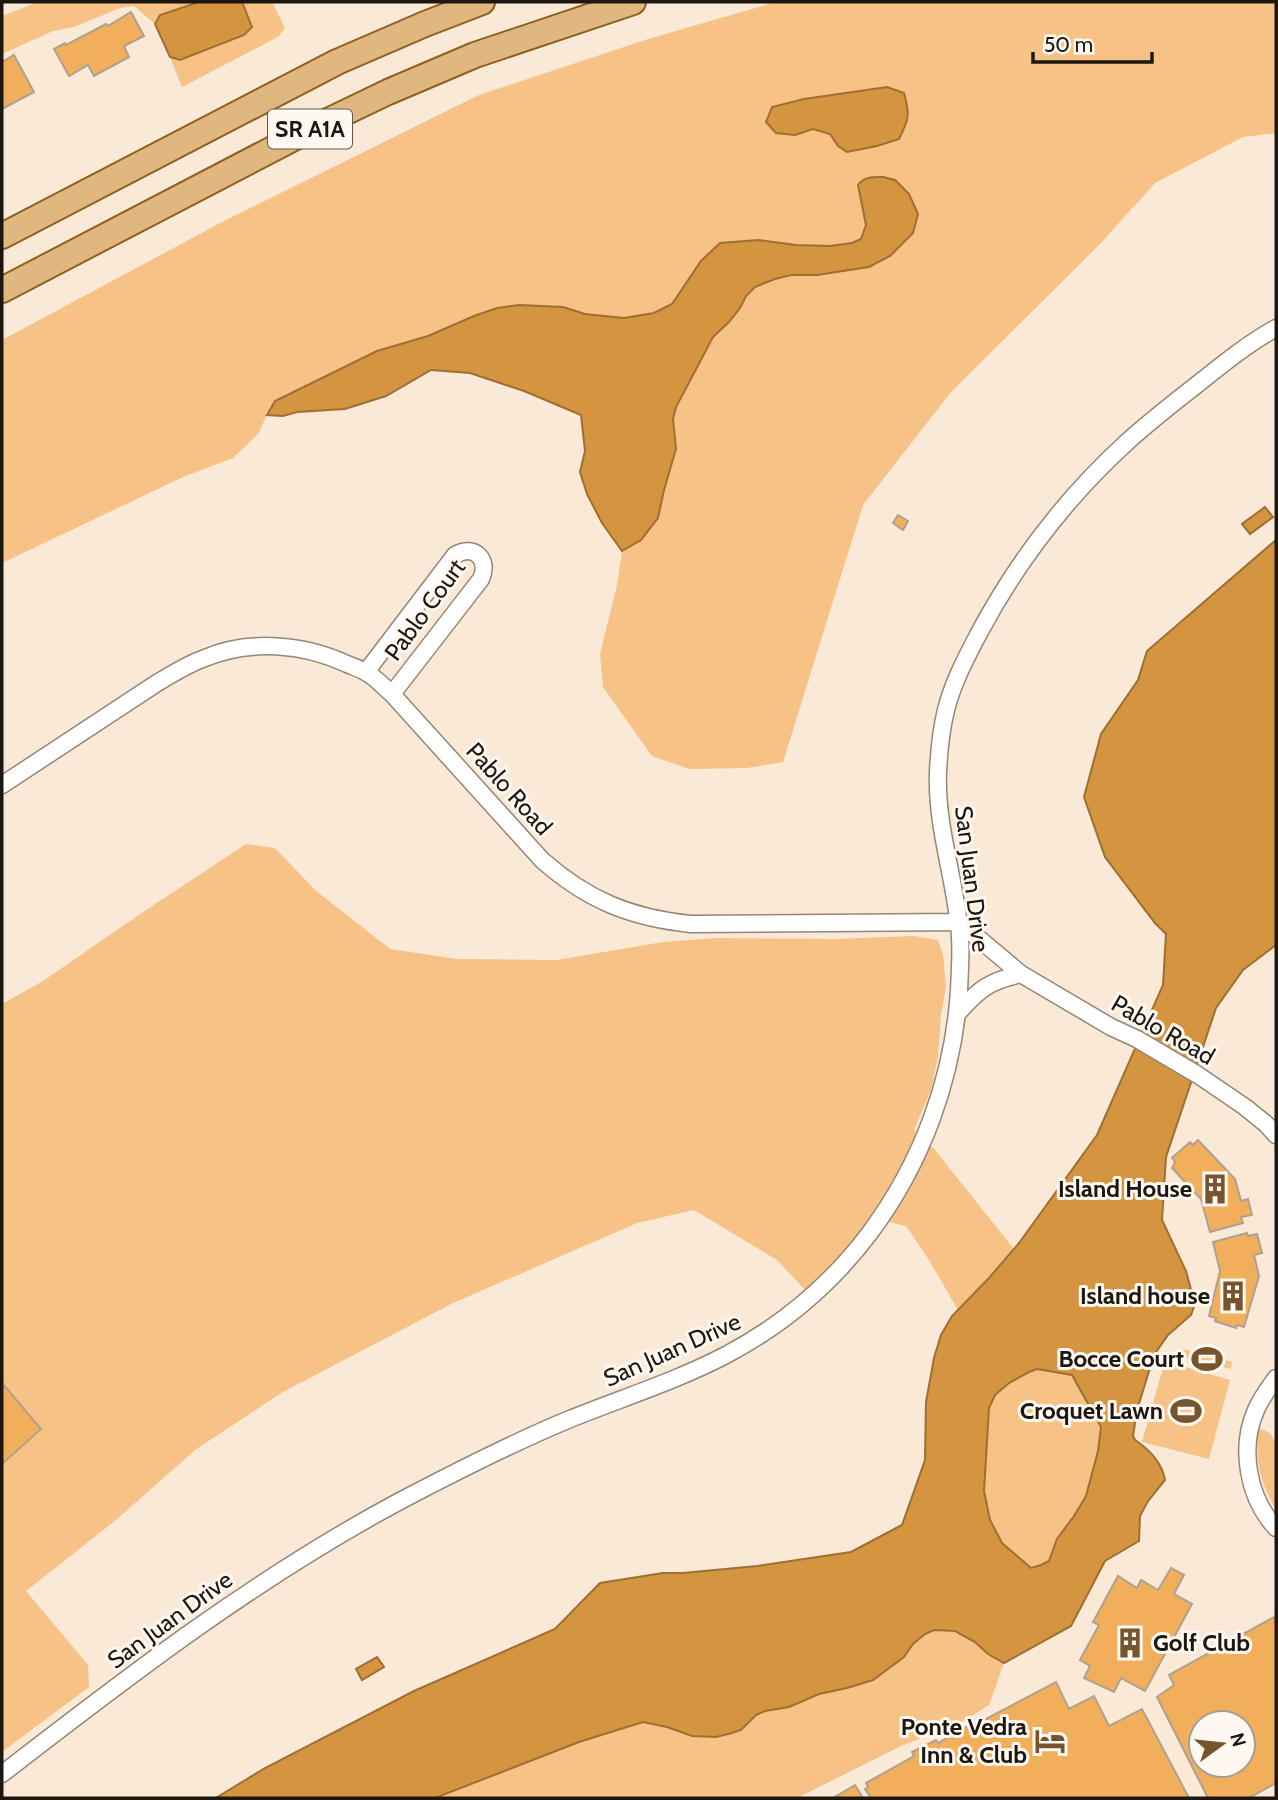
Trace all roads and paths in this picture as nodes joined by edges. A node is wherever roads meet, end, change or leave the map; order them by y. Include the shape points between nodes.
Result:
1 (482, 2) edge
2 (633, 2) edge
3 (2, 236) edge
4 (2, 290) edge
5 (1276, 328) edge
6 (366, 672) junction
7 (392, 694) junction
8 (2, 785) edge
9 (959, 922) junction
10 (1021, 974) junction
11 (957, 1014) junction
12 (1273, 1125) edge
13 (1276, 1378) edge
14 (1276, 1528) edge
15 (2, 1774) edge

1 - 3 main road, SR A1A via 337,62
2 - 4 main road, SR A1A via 475,55 388,92
5 - 9 street, San Juan Drive via 1125,444 1045,531 992,607 956,680 941,739 939,806
6 - 7 street, Pablo Road
6 - 7 street, Pablo Court via 455,555 477,554 485,568 481,579
6 - 8 street, Pablo Road via 290,648 223,652 157,683
7 - 9 street, Pablo Road via 542,860 562,878 606,904 691,924
9 - 10 street, Pablo Road
9 - 11 street, San Juan Drive
10 - 11 street via 985,986
10 - 12 street, Pablo Road via 1198,1075
11 - 15 street, San Juan Drive via 940,1098 911,1169 846,1262 788,1315 724,1356 493,1454 316,1549 182,1637
13 - 14 street via 1255,1411 1248,1453 1252,1487

